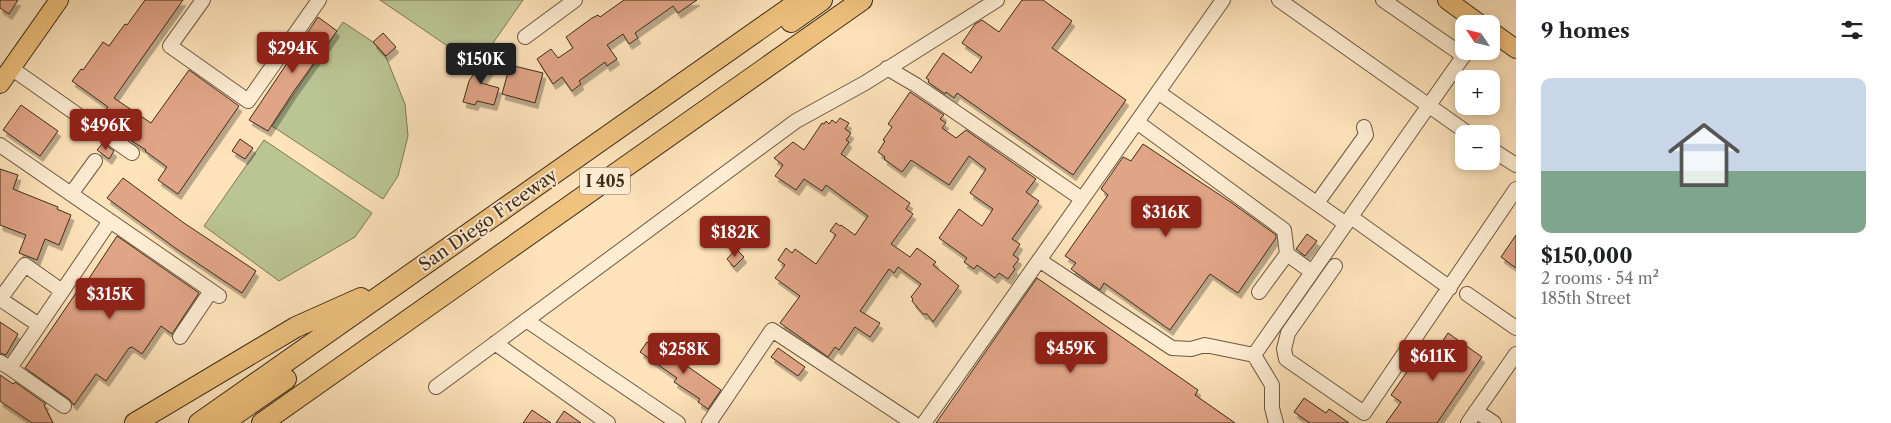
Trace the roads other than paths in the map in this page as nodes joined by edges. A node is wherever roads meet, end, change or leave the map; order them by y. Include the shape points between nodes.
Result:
1 (59, 0) edge
2 (203, 0) edge
3 (319, 0) edge
4 (575, 0) edge
5 (801, 0) edge
6 (822, 0) edge
7 (862, 0) edge
8 (997, 0) edge
9 (1223, 0) edge
10 (1279, 0) edge
11 (1383, 0) edge
12 (1446, 0) edge
13 (1467, 15) edge
14 (525, 37) dead end
15 (1500, 37) edge
16 (1455, 47) edge
17 (1516, 49) edge
18 (1462, 60) edge
19 (11, 68) junction
20 (887, 68) junction
21 (0, 84) edge
22 (1158, 92) junction
23 (1428, 105) junction
24 (1136, 122) junction
25 (1456, 125) edge
26 (1364, 127) dead end
27 (0, 145) edge
28 (132, 152) dead end
29 (1500, 155) edge
30 (95, 161) dead end
31 (1516, 165) edge
32 (1516, 189) edge
33 (71, 194) junction
34 (1082, 199) junction
35 (1317, 203) junction
36 (1348, 220) junction
37 (110, 221) junction
38 (1287, 254) junction
39 (1039, 260) junction
40 (1335, 266) dead end
41 (1312, 272) junction
42 (402, 280) junction
43 (1450, 288) junction
44 (62, 291) junction
45 (1260, 292) dead end
46 (1467, 294) dead end
47 (526, 320) junction
48 (39, 325) junction
49 (1516, 328) edge
50 (180, 337) dead end
51 (496, 343) junction
52 (1516, 354) edge
53 (1254, 355) junction
54 (347, 362) junction
55 (5, 365) edge
56 (436, 387) dead end
57 (64, 406) dead end
58 (1476, 411) junction
59 (135, 423) edge
60 (198, 423) edge
61 (223, 423) edge
62 (262, 423) edge
63 (284, 423) edge
64 (608, 423) edge
65 (678, 423) edge
66 (709, 423) edge
67 (913, 423) edge
68 (924, 423) edge
69 (1276, 423) edge
70 (1468, 423) edge
71 (1494, 423) edge

1 - 19 main road
2 - 3 street via 170,46 248,101
4 - 14 street
5 - 42 highway, San Diego Freeway / I 405
6 - 61 highway
7 - 54 highway, San Diego Freeway / I 405
8 - 20 street
9 - 22 street
10 - 23 street
11 - 16 street
12 - 13 main road
15 - 17 main road
18 - 23 street
19 - 21 main road
19 - 28 street
20 - 34 street
20 - 47 street via 796,121
22 - 24 street
22 - 35 street
23 - 25 street
23 - 36 street
24 - 34 street
24 - 38 street via 1284,230
26 - 35 street via 1366,134
27 - 33 street
29 - 31 street
30 - 33 street
32 - 43 street
33 - 37 street
34 - 39 street
35 - 36 street
36 - 41 street
36 - 43 street
37 - 44 street
37 - 50 street via 215,293
38 - 41 street
38 - 45 street
39 - 53 street via 1172,348 1191,349 1205,345
39 - 68 street
40 - 43 street via 1288,333 1284,349 1286,358 1364,413
41 - 53 street
42 - 59 highway via 296,327
42 - 60 highway, San Diego Freeway / I 405
44 - 48 street
44 - 48 street via 25,265 0,299
46 - 49 street
47 - 51 street
47 - 65 street
48 - 55 street
51 - 56 street
51 - 64 street
52 - 58 street
53 - 69 street via 1272,385
54 - 62 highway, San Diego Freeway / I 405
54 - 63 highway
55 - 57 street
58 - 70 street
58 - 71 street
66 - 67 street via 772,330

